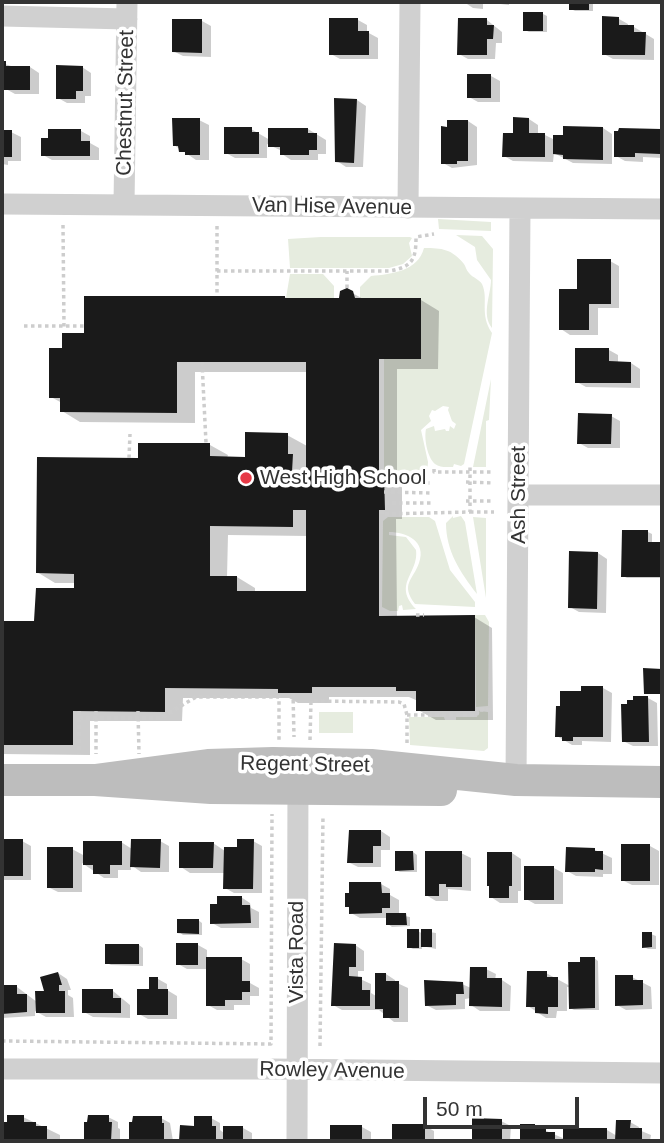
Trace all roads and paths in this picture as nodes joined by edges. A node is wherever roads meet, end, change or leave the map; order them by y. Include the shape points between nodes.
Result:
1 (410, 2) edge
2 (127, 10) edge
3 (2, 16) edge
4 (2, 204) edge
5 (124, 204) junction
6 (408, 208) junction
7 (520, 209) junction
8 (662, 209) edge
9 (63, 225) dead end
10 (217, 226) dead end
11 (434, 234) dead end
12 (217, 271) junction
13 (347, 271) junction
14 (347, 288) dead end
15 (217, 296) dead end
16 (24, 326) dead end
17 (84, 326) dead end
18 (64, 327) junction
19 (202, 362) dead end
20 (130, 434) dead end
21 (206, 443) dead end
22 (129, 458) dead end
23 (470, 470) junction
24 (434, 472) dead end
25 (494, 472) dead end
26 (384, 482) dead end
27 (468, 482) junction
28 (432, 483) dead end
29 (494, 483) dead end
30 (384, 492) dead end
31 (432, 493) dead end
32 (519, 495) junction
33 (662, 495) edge
34 (468, 501) junction
35 (494, 502) dead end
36 (385, 503) dead end
37 (432, 503) dead end
38 (382, 510) dead end
39 (470, 512) junction
40 (494, 512) dead end
41 (416, 615) dead end
42 (424, 615) dead end
43 (293, 693) dead end
44 (491, 710) dead end
45 (79, 711) dead end
46 (96, 711) dead end
47 (138, 711) dead end
48 (407, 715) junction
49 (79, 718) junction
50 (279, 738) dead end
51 (407, 738) dead end
52 (139, 754) dead end
53 (300, 759) junction
54 (90, 763) junction
55 (2, 780) edge
56 (516, 780) junction
57 (662, 782) edge
58 (272, 809) dead end
59 (323, 809) dead end
60 (2, 1041) edge
61 (320, 1046) dead end
62 (2, 1069) edge
63 (297, 1069) junction
64 (662, 1073) edge
65 (297, 1141) edge

1 - 6 street
2 - 3 street
2 - 5 street, Chestnut Street
4 - 5 street, Van Hise Avenue
5 - 6 street, Van Hise Avenue
6 - 7 street, Van Hise Avenue
7 - 8 street, Van Hise Avenue
7 - 32 street, Ash Street
9 - 18 path
10 - 12 path
11 - 13 path via 416,237 415,257 398,270
12 - 13 path
12 - 15 path
13 - 14 path
16 - 18 path
17 - 18 path
19 - 21 path
20 - 22 path
23 - 24 path
23 - 25 path
23 - 27 path
26 - 28 path
27 - 29 path
27 - 34 path
30 - 31 path
32 - 33 street
32 - 56 street, Ash Street
34 - 35 path
34 - 39 path
36 - 37 path
38 - 39 path via 382,514
39 - 40 path
41 - 42 path
43 - 53 path
44 - 48 path via 478,710 477,715
45 - 49 path
46 - 54 path, bridge
47 - 52 path, bridge
48 - 51 path
48 - 53 path via 400,702 311,701
49 - 50 path via 161,718 196,696 279,696
49 - 54 path
53 - 54 main road, Regent Street via 185,788
53 - 56 main road, Regent Street via 436,791
53 - 63 street, Vista Road
54 - 55 main road, Regent Street
56 - 57 main road, Regent Street
58 - 60 path via 271,1044
59 - 61 path
62 - 63 street, Rowley Avenue
63 - 64 street, Rowley Avenue
63 - 65 street, Vista Road

